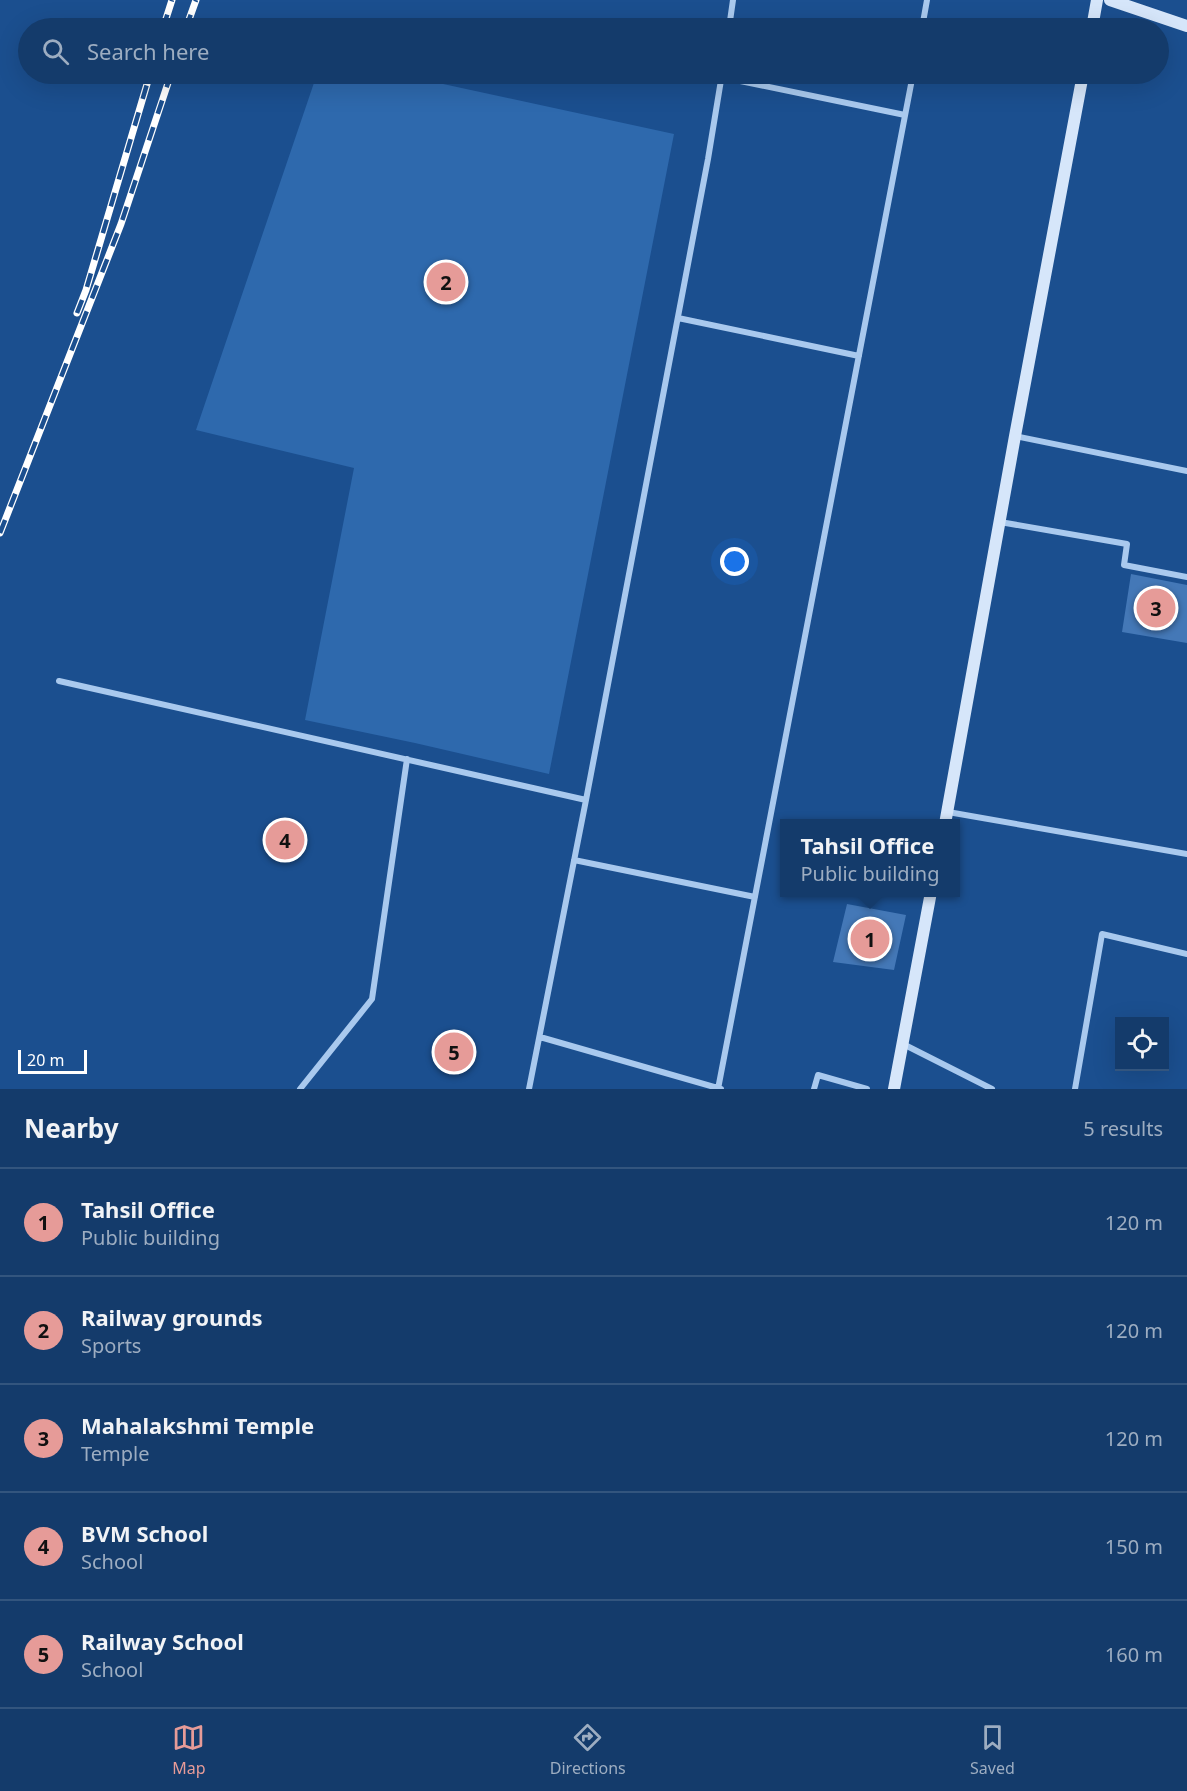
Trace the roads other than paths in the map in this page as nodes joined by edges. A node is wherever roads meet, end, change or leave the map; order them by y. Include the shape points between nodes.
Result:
1 (734, 0) edge
2 (927, 0) edge
3 (1097, 0) edge
4 (1110, 0) edge
5 (731, 18) edge
6 (924, 18) edge
7 (1094, 18) edge
8 (1163, 18) edge
9 (1169, 20) edge
10 (1187, 26) edge
11 (720, 84) edge
12 (763, 84) edge
13 (911, 84) edge
14 (1081, 84) edge
15 (905, 115) junction
16 (678, 318) junction
17 (859, 356) junction
18 (1015, 436) junction
19 (1187, 471) edge
20 (999, 522) junction
21 (1187, 577) edge
22 (59, 681) dead end
23 (407, 759) junction
24 (586, 800) junction
25 (946, 818) edge
26 (960, 820) edge
27 (1187, 854) edge
28 (574, 860) junction
29 (754, 897) junction
30 (930, 897) edge
31 (1187, 954) edge
32 (540, 1037) junction
33 (903, 1044) junction
34 (300, 1089) edge
35 (529, 1089) edge
36 (719, 1089) edge
37 (814, 1089) edge
38 (867, 1089) edge
39 (894, 1089) edge
40 (992, 1089) edge
41 (1075, 1089) edge

1 - 5 street
2 - 6 street
3 - 7 main road
4 - 8 main road
9 - 10 main road
11 - 16 street
12 - 15 street
13 - 15 street
14 - 18 main road
15 - 17 street
16 - 17 street
16 - 24 street
17 - 29 street
18 - 19 street
18 - 20 main road
20 - 21 street via 1127,544 1124,565
20 - 25 main road
22 - 23 street
23 - 24 street
23 - 34 street via 372,999
24 - 28 street
26 - 27 street
28 - 29 street
28 - 32 street
29 - 36 street
30 - 33 main road
31 - 41 street via 1102,934
32 - 35 street
32 - 36 street
33 - 39 main road
33 - 40 street
37 - 38 street via 818,1075

